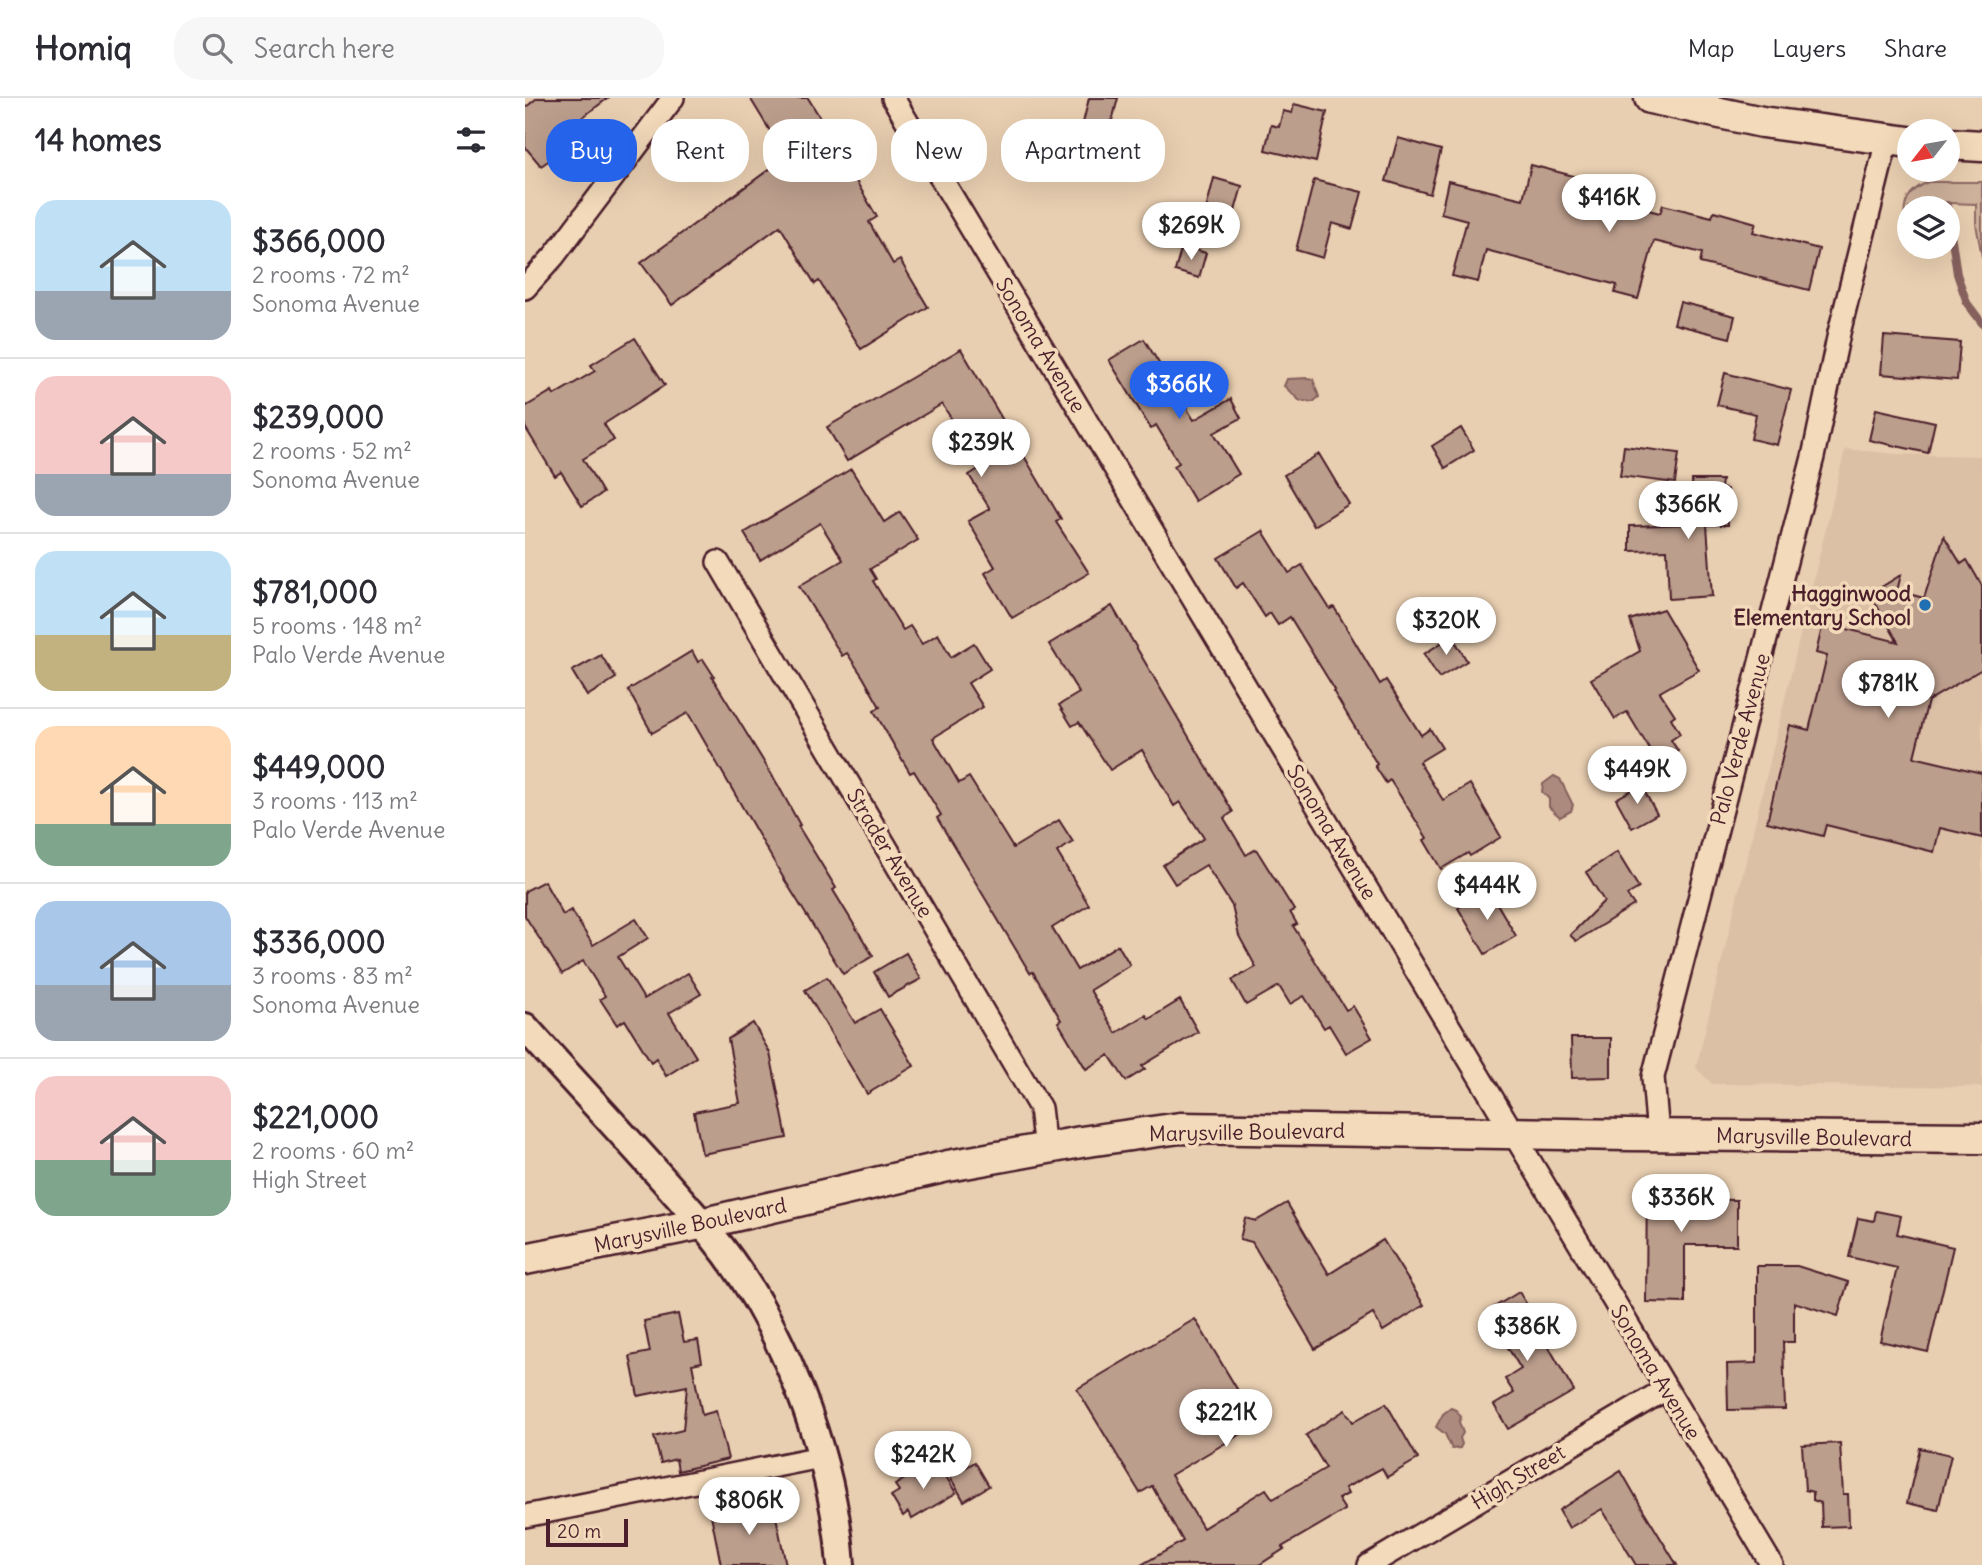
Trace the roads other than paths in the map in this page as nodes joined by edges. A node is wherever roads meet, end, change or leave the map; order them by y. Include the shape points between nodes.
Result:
1 (673, 98) edge
2 (893, 98) edge
3 (1650, 98) edge
4 (1698, 104) edge
5 (1897, 141) edge
6 (1897, 144) edge
7 (1960, 145) edge
8 (1982, 146) edge
9 (525, 288) edge
10 (718, 562) dead end
11 (525, 1027) edge
12 (1513, 1133) junction
13 (1658, 1135) junction
14 (1982, 1138) edge
15 (1045, 1149) junction
16 (700, 1224) junction
17 (525, 1259) edge
18 (1666, 1389) junction
19 (821, 1457) junction
20 (525, 1516) edge
21 (841, 1565) edge
22 (1370, 1565) edge
23 (1772, 1565) edge

1 - 9 street
2 - 12 street, Sonoma Avenue
3 - 4 main road
4 - 5 main road via 1762,122
6 - 13 street, Palo Verde Avenue via 1839,333 1813,457 1653,1077
7 - 8 main road
10 - 15 street, Strader Avenue via 1040,1108
11 - 16 street
12 - 13 main road, Marysville Boulevard
12 - 15 main road, Marysville Boulevard via 1180,1128
12 - 18 street, Sonoma Avenue
13 - 14 main road, Marysville Boulevard
15 - 16 main road, Marysville Boulevard via 948,1166
16 - 17 main road, Marysville Boulevard
16 - 19 street via 751,1293 783,1352
18 - 22 street, High Street
18 - 23 street, Sonoma Avenue
19 - 20 street
19 - 21 street

